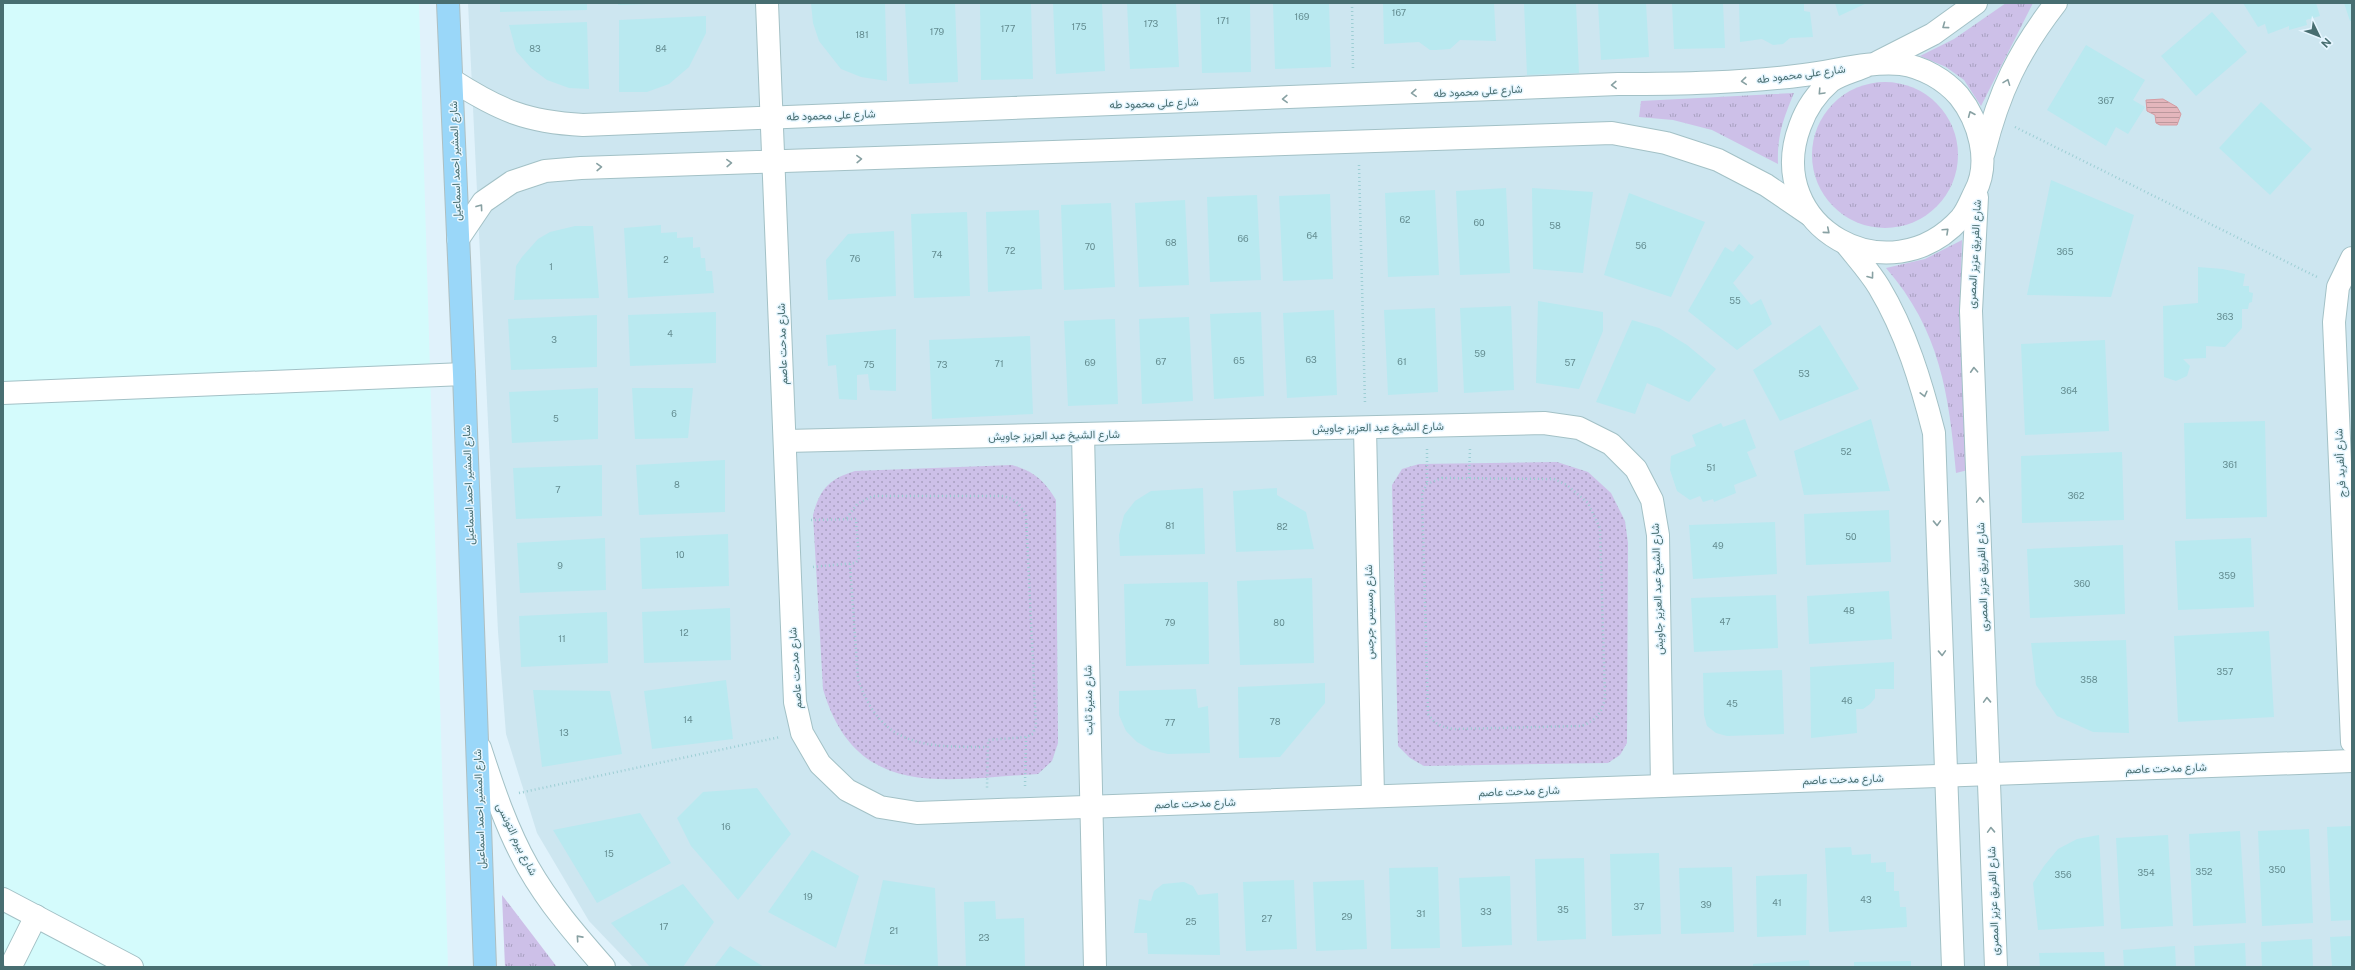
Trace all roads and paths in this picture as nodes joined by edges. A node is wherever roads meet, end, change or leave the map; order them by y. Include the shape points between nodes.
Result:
1 (448, 3) edge
2 (767, 3) edge
3 (1352, 3) edge
4 (1976, 3) edge
5 (2056, 3) edge
6 (1870, 65) junction
7 (452, 80) junction
8 (1354, 96) junction
9 (1994, 116) junction
10 (773, 117) junction
11 (1359, 140) junction
12 (1982, 159) junction
13 (775, 162) junction
14 (1977, 188) junction
15 (1811, 216) junction
16 (458, 239) junction
17 (1847, 245) junction
18 (2352, 258) edge
19 (2338, 287) junction
20 (464, 374) junction
21 (3, 393) edge
22 (1471, 425) junction
23 (1427, 426) junction
24 (1365, 428) junction
25 (1083, 434) junction
26 (786, 441) junction
27 (1469, 478) junction
28 (1427, 484) junction
29 (847, 518) junction
30 (788, 521) junction
31 (850, 564) junction
32 (790, 568) junction
33 (802, 732) junction
34 (1026, 737) junction
35 (477, 739) junction
36 (2352, 742) edge
37 (987, 747) junction
38 (2352, 761) edge
39 (1989, 774) junction
40 (1946, 775) junction
41 (1662, 786) junction
42 (1373, 796) junction
43 (497, 797) junction
44 (1091, 807) junction
45 (1025, 809) junction
46 (987, 811) junction
47 (3, 898) edge
48 (36, 916) junction
49 (14, 961) edge
50 (132, 967) edge
51 (484, 967) edge
52 (604, 967) edge
53 (1095, 967) edge
54 (1953, 967) edge
55 (1996, 967) edge

1 - 7 main road, شارع المشير احمد اسماعيل
2 - 10 street, شارع مدحت عاصم
3 - 8 path
4 -> 6 street via 1933,34
9 -> 5 street via 2010,74 2032,34
6 -> 8 street, شارع على محمود طه via 1742,81
12 -> 6 street via 1979,132 1968,108 1951,87 1922,70 1902,64
6 -> 15 street via 1832,81 1806,109 1793,144 1795,182
7 - 10 street, شارع على محمود طه via 483,100 515,114 550,124 583,125
7 - 16 main road, شارع المشير احمد اسماعيل
8 -> 10 street, شارع على محمود طه
9 - 12 street
9 - 19 path
10 - 13 street, شارع مدحت عاصم
13 -> 11 street
11 - 15 street via 1612,133 1666,143 1718,160 1766,184
11 - 24 path
12 - 14 street
16 -> 13 street via 483,202 512,182 545,171
13 - 26 street, شارع مدحت عاصم
17 -> 14 street via 1878,253 1910,251 1939,238 1962,216
39 -> 14 street, شارع الفريق عزيز المصرى via 1971,311
15 -> 17 street via 1828,233
16 - 20 main road, شارع المشير احمد اسماعيل
17 -> 40 street via 1878,286 1903,333 1921,382 1934,433
18 - 19 street, شارع ألفريد فرج
19 - 36 street, شارع ألفريد فرج via 2334,322
20 - 21 street
20 - 35 main road, شارع المشير احمد اسماعيل
22 - 23 street, شارع الشيخ عبد العزيز جاويش
22 - 27 path
22 - 41 street, شارع الشيخ عبد العزيز جاويش via 1544,423 1579,428 1611,444 1636,469 1652,500 1658,535
23 - 24 street, شارع الشيخ عبد العزيز جاويش
23 - 28 path
24 - 25 street, شارع الشيخ عبد العزيز جاويش
24 - 42 street, شارع رمسيس جرجس
25 - 26 street, شارع الشيخ عبد العزيز جاويش
25 - 44 street, شارع منيرة ثابت
26 - 30 street, شارع مدحت عاصم
27 - 28 path via 1442,478
27 - 28 path via 1554,479 1578,493 1595,515 1600,528 1604,698 1603,708 1591,722 1582,726 1453,729 1443,728 1428,714 1422,493
29 - 30 path
29 - 31 path via 853,518 858,522 859,559
29 - 34 path via 857,504 873,496 1003,496 1021,505 1028,526 1036,726 1033,734
30 - 32 street, شارع مدحت عاصم
31 - 32 path
31 - 37 path via 858,679 873,711 899,735 916,742 933,746
32 - 33 street, شارع مدحت عاصم via 795,702
33 - 43 path
33 - 46 street, شارع مدحت عاصم via 820,764 830,775 847,790 880,807 918,813
34 - 37 path via 990,738 986,742
34 - 45 path
35 - 43 street, شارع بيرم التونسى
35 - 51 main road, شارع المشير احمد اسماعيل
37 - 46 path
38 - 39 street, شارع مدحت عاصم
39 - 40 street, شارع مدحت عاصم
55 -> 39 street, شارع الفريق عزيز المصرى
40 - 41 street, شارع مدحت عاصم
40 - 54 street
41 - 42 street, شارع مدحت عاصم
42 - 44 street, شارع مدحت عاصم
52 -> 43 street, شارع بيرم التونسى via 566,924 528,867
44 - 45 street, شارع مدحت عاصم
44 - 53 street, شارع منيرة ثابت
45 - 46 street, شارع مدحت عاصم
47 - 48 street
48 - 49 street
48 - 50 street

